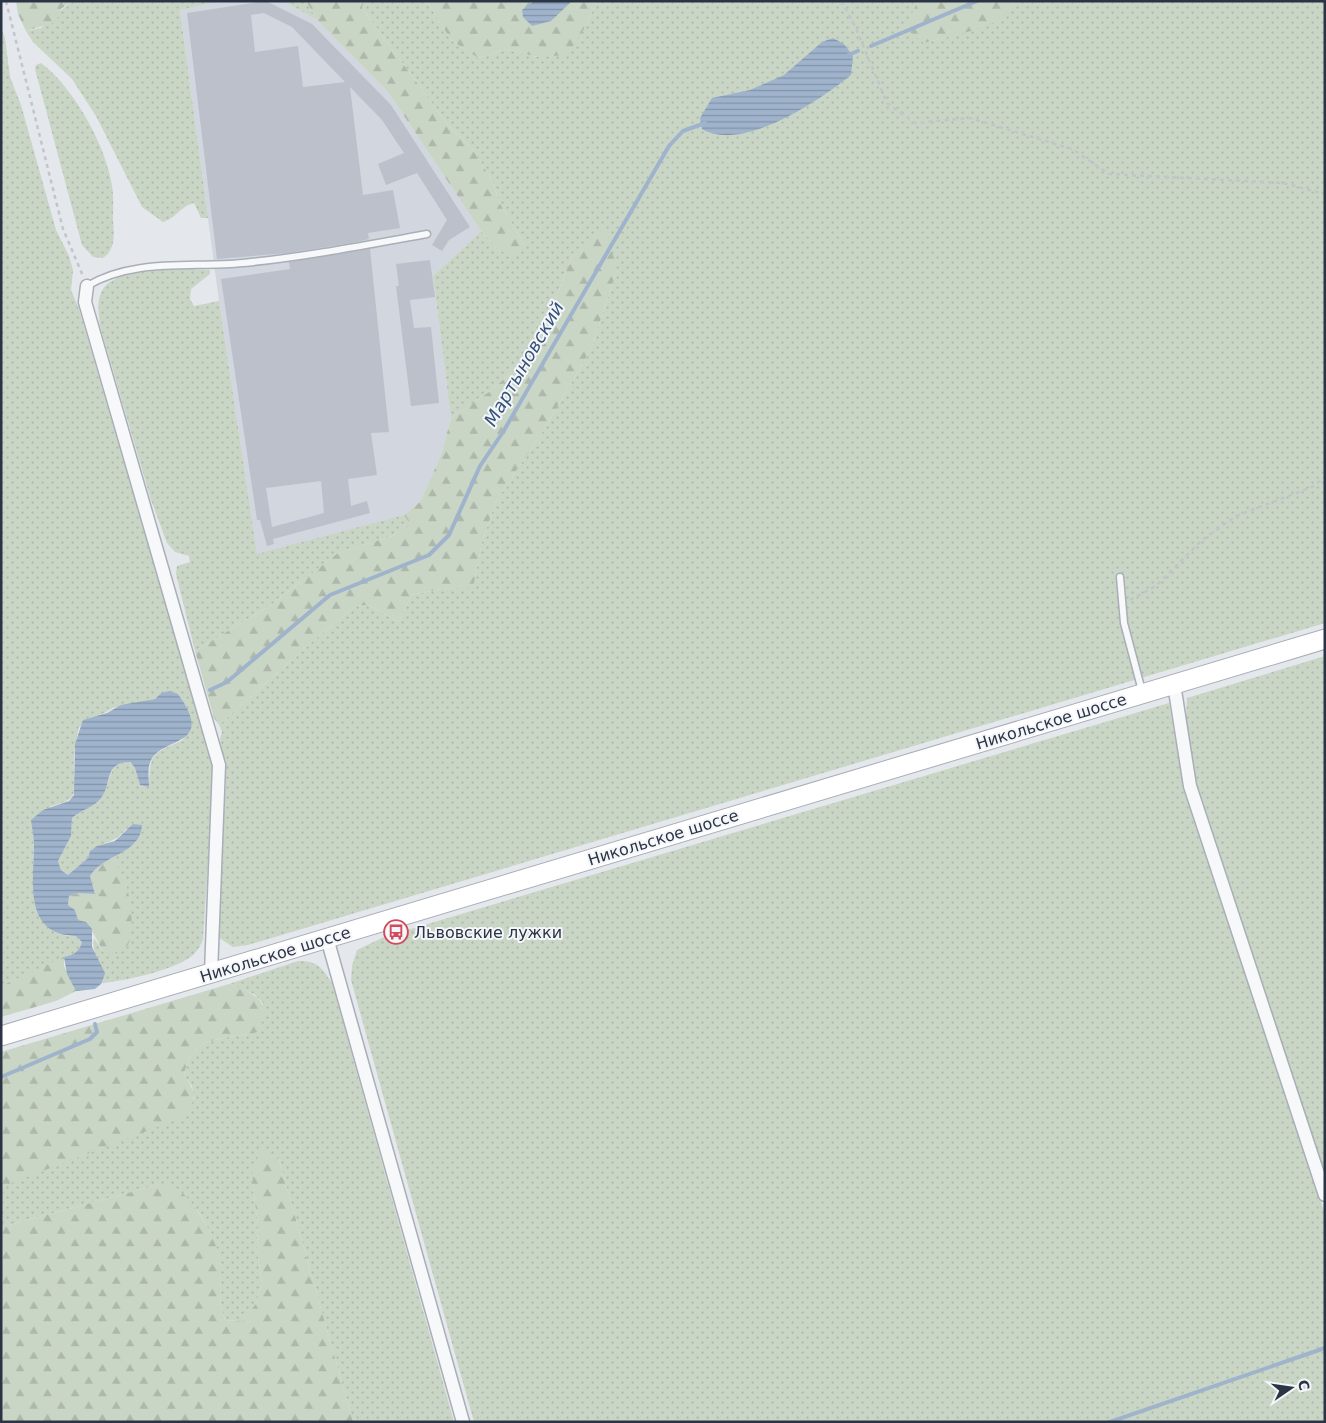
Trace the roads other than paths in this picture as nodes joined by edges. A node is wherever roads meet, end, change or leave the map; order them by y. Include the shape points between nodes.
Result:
1 (427, 234) dead end
2 (86, 286) joint
3 (1120, 578) dead end
4 (1325, 639) edge
5 (1174, 684) junction
6 (1142, 694) junction
7 (327, 938) junction
8 (211, 973) junction
9 (1, 1036) edge
10 (1325, 1195) edge
11 (463, 1422) edge

1 - 2 lane via 242,263 146,266 101,278
2 - 8 street via 85,302 220,765
3 - 6 lane via 1124,623
4 - 5 main road, Никольское шоссе
5 - 6 main road, Никольское шоссе
5 - 10 street via 1190,786
6 - 7 main road, Никольское шоссе
7 - 8 main road, Никольское шоссе
7 - 11 street
8 - 9 main road, Никольское шоссе

